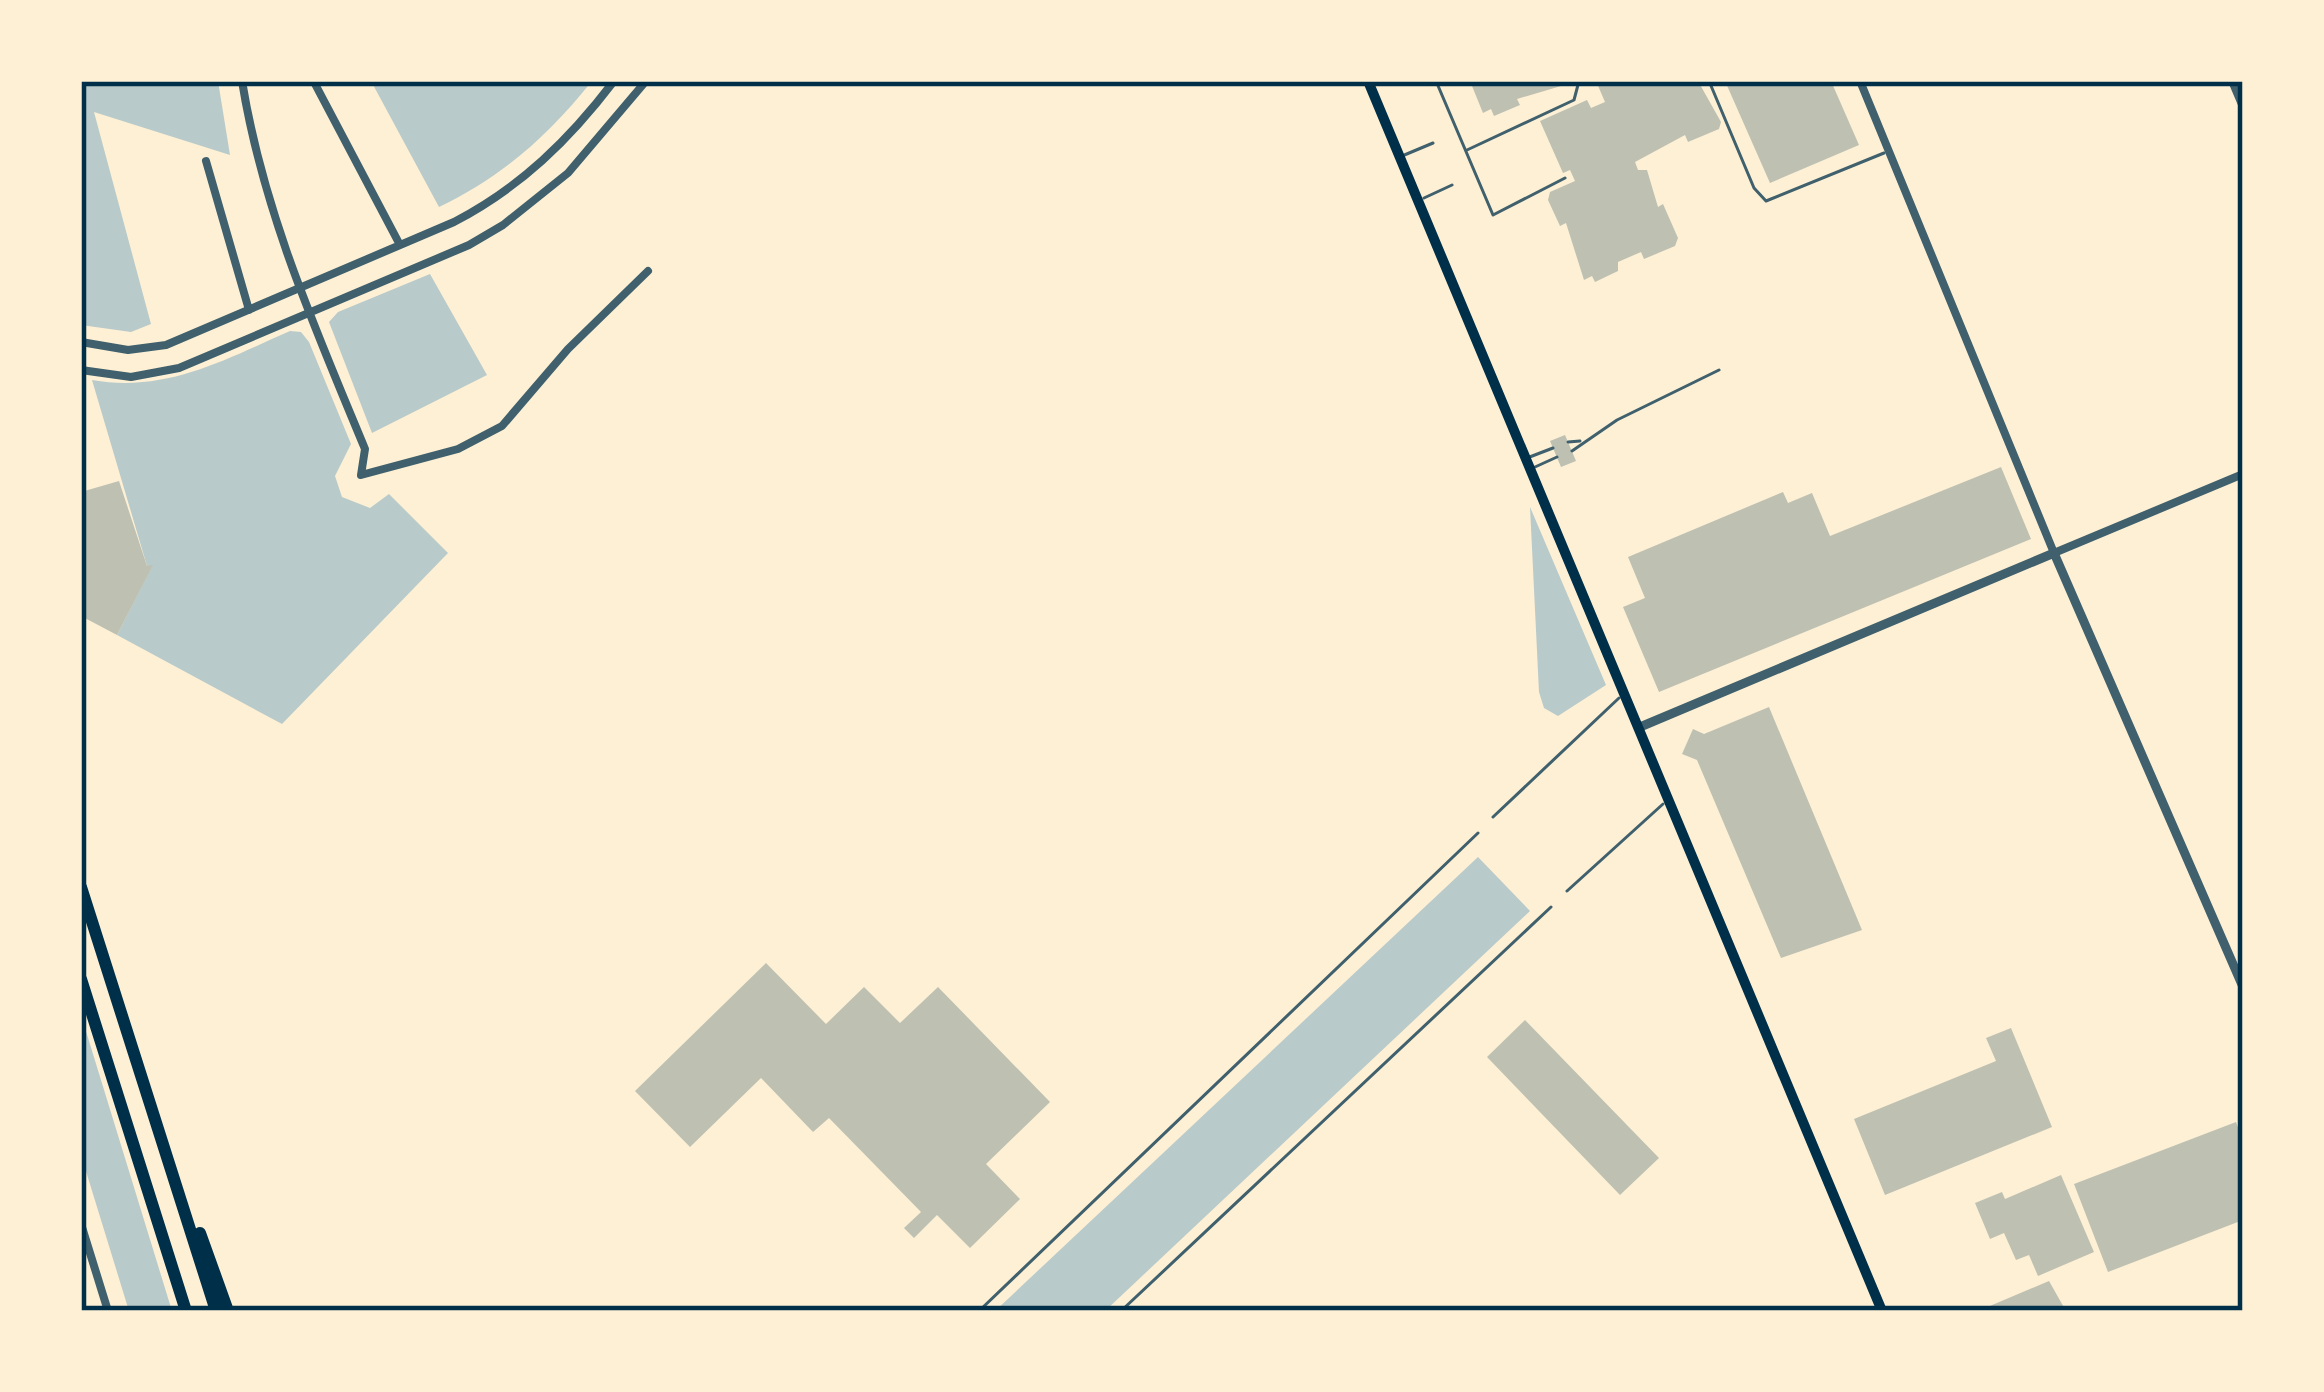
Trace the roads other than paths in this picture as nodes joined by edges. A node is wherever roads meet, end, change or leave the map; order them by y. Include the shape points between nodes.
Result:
1 (242, 81) edge
2 (614, 81) edge
3 (646, 81) edge
4 (1367, 81) edge
5 (1436, 81) edge
6 (1579, 81) edge
7 (1709, 81) edge
8 (1860, 81) edge
9 (2232, 81) edge
10 (314, 82) edge
11 (2243, 107) edge
12 (584, 122) junction
13 (1458, 132) junction
14 (1450, 135) dead end
15 (599, 139) junction
16 (1433, 143) dead end
17 (1465, 151) junction
18 (1888, 151) junction
19 (1399, 158) junction
20 (206, 161) dead end
21 (1476, 174) junction
22 (1469, 177) dead end
23 (1564, 178) dead end
24 (1452, 185) dead end
25 (1418, 202) junction
26 (400, 245) junction
27 (648, 272) dead end
28 (298, 290) junction
29 (249, 310) junction
30 (309, 314) junction
31 (81, 343) edge
32 (81, 370) edge
33 (1719, 370) dead end
34 (1582, 441) junction
35 (1568, 442) dead end
36 (1553, 448) dead end
37 (1572, 451) dead end
38 (1557, 458) dead end
39 (1526, 465) junction
40 (2243, 474) edge
41 (2054, 553) junction
42 (1625, 693) junction
43 (1640, 727) junction
44 (1669, 798) junction
45 (1493, 817) dead end
46 (1478, 833) dead end
47 (81, 887) edge
48 (1567, 891) dead end
49 (1551, 907) dead end
50 (81, 979) edge
51 (2243, 987) edge
52 (133, 1052) junction
53 (81, 1224) edge
54 (108, 1311) edge
55 (187, 1311) edge
56 (216, 1311) edge
57 (228, 1311) edge
58 (979, 1311) edge
59 (1121, 1311) edge
60 (1882, 1311) edge

1 - 28 street via 255,165
2 - 12 street
3 - 15 street
4 - 19 main road
5 - 13 lane
6 - 17 lane via 1574,100
7 - 18 lane via 1766,201
8 - 18 street
9 - 11 street
10 - 26 street
12 - 15 street
12 - 26 street via 499,197
13 - 14 lane
13 - 17 lane
15 - 30 street via 503,225
16 - 19 lane
17 - 21 lane
18 - 41 street
19 - 25 main road
20 - 29 street
21 - 22 lane
21 - 23 lane via 1493,215
24 - 25 lane
25 - 39 main road
26 - 28 street
27 - 30 street via 502,427 458,449 362,475 365,449
28 - 29 street
28 - 30 street
29 - 31 street via 166,345
30 - 32 street via 150,376
33 - 34 lane
34 - 35 lane
34 - 37 lane
36 - 39 lane
38 - 39 lane
39 - 42 main road
40 - 41 street
41 - 43 street
41 - 51 street
42 - 43 main road
42 - 45 lane
43 - 44 main road
44 - 48 lane
44 - 60 main road
46 - 58 lane
47 - 52 highway
49 - 59 lane
50 - 55 highway
52 - 56 highway
52 - 57 highway
53 - 54 street

